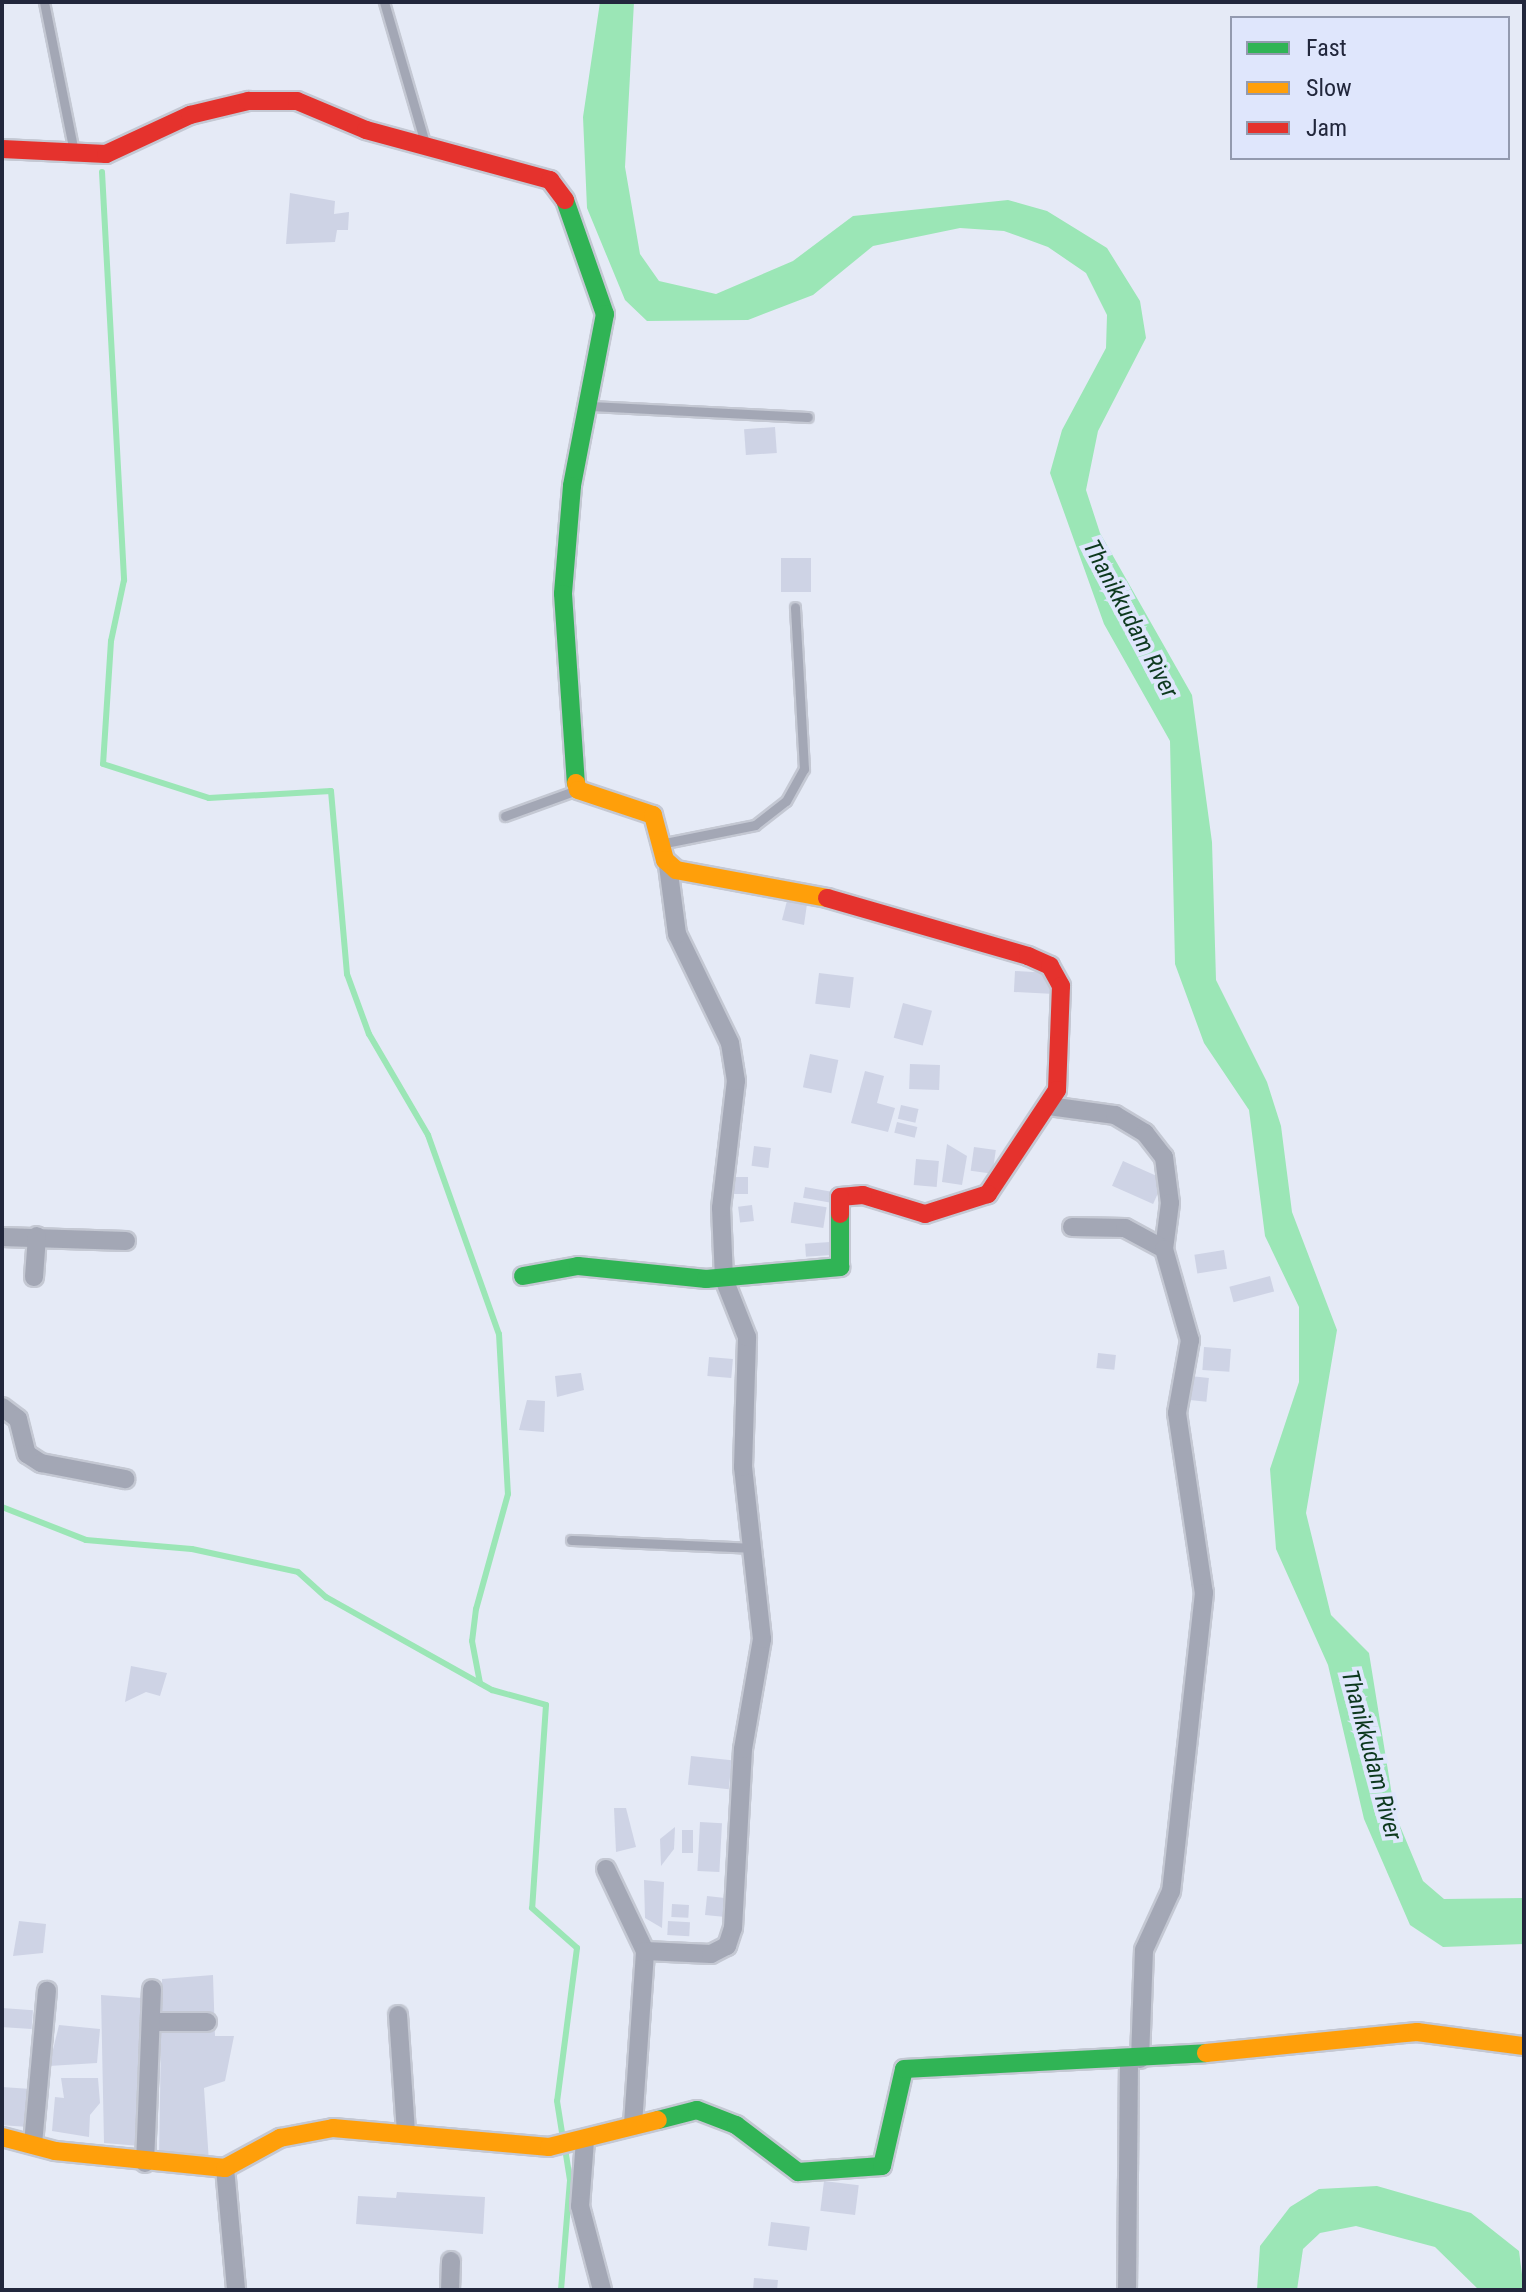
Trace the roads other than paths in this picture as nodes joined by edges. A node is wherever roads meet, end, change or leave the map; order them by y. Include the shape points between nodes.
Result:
1 (44, 2) edge
2 (384, 2) edge
3 (424, 140) junction
4 (2, 149) edge
5 (75, 155) junction
6 (590, 406) junction
7 (808, 417) dead end
8 (795, 607) dead end
9 (578, 790) junction
10 (505, 816) dead end
11 (665, 843) junction
12 (668, 866) junction
13 (1049, 1106) junction
14 (1072, 1227) dead end
15 (37, 1236) junction
16 (2, 1237) edge
17 (126, 1241) dead end
18 (1164, 1249) junction
19 (523, 1276) dead end
20 (34, 1277) dead end
21 (724, 1279) junction
22 (2, 1407) edge
23 (125, 1479) dead end
24 (571, 1540) dead end
25 (751, 1548) junction
26 (606, 1869) dead end
27 (645, 1951) junction
28 (152, 1989) dead end
29 (47, 1991) dead end
30 (398, 2015) dead end
31 (151, 2022) junction
32 (207, 2022) dead end
33 (1524, 2046) edge
34 (1135, 2060) junction
35 (633, 2124) junction
36 (406, 2132) junction
37 (2, 2137) edge
38 (577, 2141) junction
39 (33, 2144) junction
40 (145, 2163) junction
41 (225, 2168) junction
42 (451, 2261) dead end
43 (236, 2290) edge
44 (450, 2290) edge
45 (602, 2290) edge
46 (1127, 2290) edge

1 - 5 lane
2 - 3 lane
3 - 5 street via 366,130 297,101 248,101 190,115 106,154
3 - 6 street via 536,174 572,210 605,314
4 - 5 street
6 - 7 lane
6 - 9 street via 572,486 563,594 570,765
8 - 11 lane via 804,708 798,780 775,814 755,825
9 - 10 lane
9 - 11 street via 653,815
11 - 12 street
12 - 13 street via 828,896 1050,966 1061,986 1061,1015 1057,1090
12 - 21 street via 677,934 730,1043 736,1081 721,1208
13 - 18 street via 1115,1115 1145,1133 1164,1157 1170,1203
13 - 21 street via 988,1194 925,1214 863,1195 840,1197 840,1267
14 - 18 street via 1125,1228
15 - 16 street
15 - 17 street
15 - 20 street
18 - 34 street via 1190,1340 1177,1413 1204,1593 1171,1891 1144,1950
19 - 21 street via 615,1265
21 - 25 street via 747,1337 743,1467
22 - 23 street via 18,1419 27,1454 41,1463
24 - 25 lane
25 - 27 street via 762,1639 743,1749 733,1928 727,1946 711,1954
26 - 27 street
27 - 35 street
28 - 31 street
29 - 39 street
30 - 36 street
31 - 32 street
31 - 40 street
33 - 34 street via 1417,2032
34 - 35 street via 904,2069 882,2166 798,2172 736,2125 697,2110
34 - 46 street
35 - 38 street
36 - 38 street via 549,2147
36 - 41 street via 333,2128 280,2138
37 - 39 street
38 - 45 street via 580,2206
39 - 40 street
40 - 41 street
41 - 43 street
42 - 44 street

